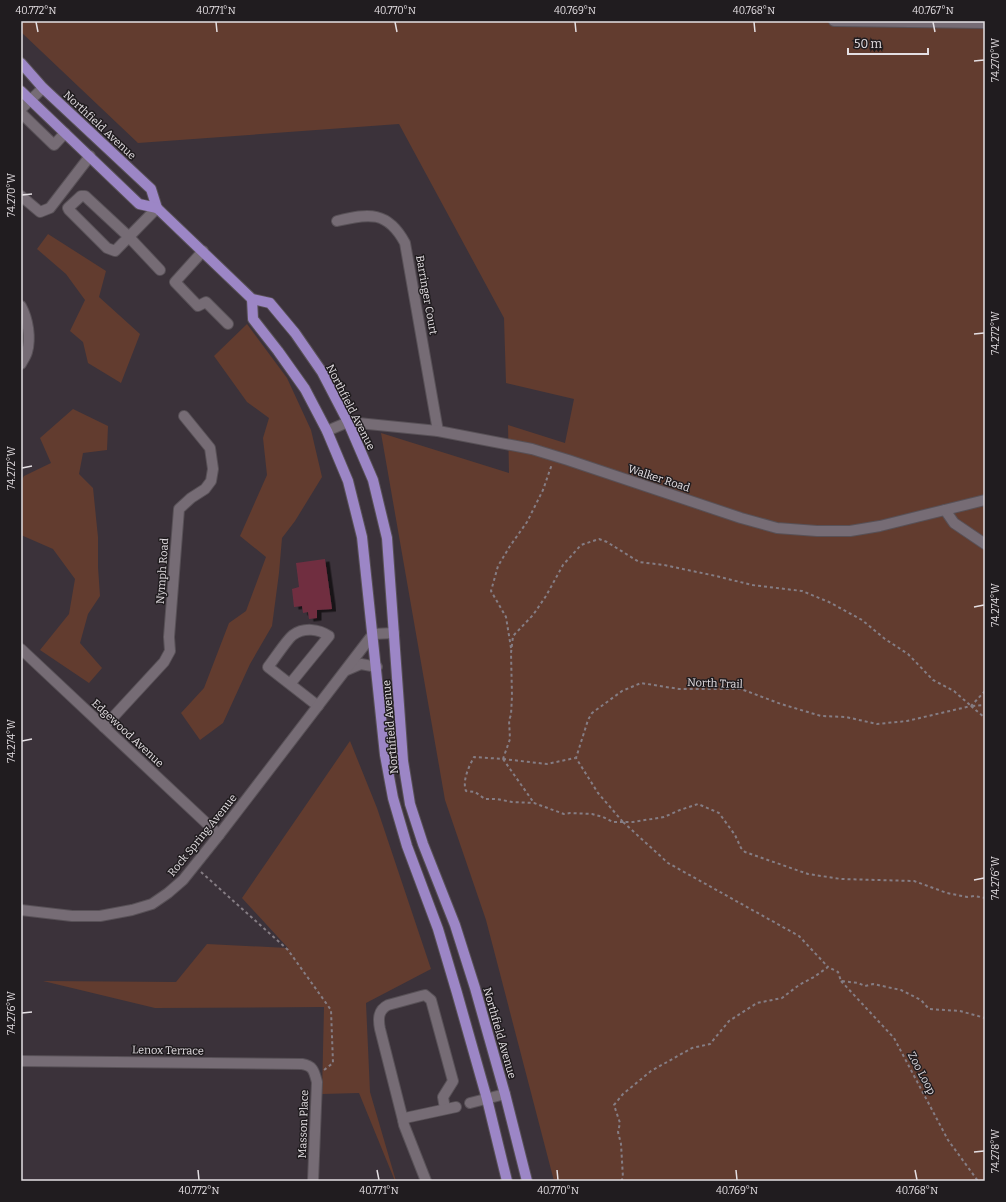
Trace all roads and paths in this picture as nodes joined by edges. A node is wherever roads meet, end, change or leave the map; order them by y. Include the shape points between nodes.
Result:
1 (834, 21) edge
2 (985, 23) edge
3 (21, 63) edge
4 (43, 88) junction
5 (21, 91) edge
6 (30, 100) junction
7 (21, 108) edge
8 (21, 114) edge
9 (65, 133) junction
10 (90, 156) junction
11 (21, 196) edge
12 (157, 208) junction
13 (337, 221) dead end
14 (128, 236) junction
15 (203, 251) junction
16 (160, 270) dead end
17 (252, 299) junction
18 (21, 306) edge
19 (228, 324) dead end
20 (21, 364) edge
21 (184, 416) dead end
22 (348, 422) junction
23 (327, 431) junction
24 (438, 431) junction
25 (553, 461) dead end
26 (985, 500) edge
27 (945, 510) junction
28 (985, 544) edge
29 (394, 633) junction
30 (373, 634) junction
31 (21, 649) edge
32 (511, 653) junction
33 (377, 667) junction
34 (345, 671) junction
35 (290, 684) junction
36 (985, 692) edge
37 (985, 704) edge
38 (318, 706) junction
39 (971, 706) junction
40 (985, 718) edge
41 (104, 727) junction
42 (576, 758) junction
43 (504, 759) junction
44 (534, 803) junction
45 (623, 822) junction
46 (218, 835) junction
47 (194, 866) junction
48 (985, 898) edge
49 (21, 910) edge
50 (828, 967) junction
51 (841, 981) junction
52 (985, 1018) edge
53 (21, 1061) edge
54 (314, 1072) junction
55 (505, 1094) junction
56 (487, 1099) junction
57 (470, 1103) dead end
58 (456, 1107) dead end
59 (444, 1109) junction
60 (404, 1120) junction
61 (313, 1181) edge
62 (426, 1181) edge
63 (507, 1181) edge
64 (526, 1181) edge
65 (621, 1181) edge
66 (978, 1181) edge

1 - 2 street
3 - 4 main road, Northfield Avenue
4 - 6 street
4 - 12 main road, Northfield Avenue via 151,189
5 - 6 main road, Northfield Avenue
6 - 7 street
6 - 9 main road, Northfield Avenue
8 - 9 street via 54,145
9 - 10 main road, Northfield Avenue
10 - 11 street via 50,208 40,212
10 - 12 main road, Northfield Avenue via 139,204
12 - 14 street
12 - 15 main road, Northfield Avenue
13 - 24 street, Barringer Court via 370,215 380,218 389,223 406,243
14 - 14 street via 115,251 107,248 68,208 81,196 85,196
14 - 16 street
15 - 17 main road, Northfield Avenue
15 - 19 street via 175,282 198,306 206,302
17 - 22 main road, Northfield Avenue via 270,303 296,333 322,372
17 - 23 main road, Northfield Avenue via 253,319 305,389
18 - 20 street via 29,336 27,353
21 - 41 street, Nymph Road via 210,448 213,469 211,481 205,489 179,509 170,651 160,667
22 - 23 street, Walker Road
22 - 24 street, Walker Road
22 - 29 main road, Northfield Avenue via 372,480 387,538
23 - 30 main road, Northfield Avenue via 348,481 362,537
24 - 27 street, Walker Road via 532,449 777,528 850,531
25 - 32 path via 543,490 527,522 498,566 491,591 506,617
26 - 27 street, Walker Road
27 - 28 street via 954,523
29 - 30 street
29 - 55 main road, Northfield Avenue via 403,761 410,804 455,925
30 - 33 main road, Northfield Avenue
30 - 34 street, Rock Spring Avenue
31 - 41 street, Edgewood Avenue
32 - 39 path via 513,636 533,615 563,565 582,545 599,539 639,562 752,585 802,591 829,602 862,620 908,654 933,680 954,691
32 - 43 path via 510,739
33 - 34 street via 361,664
33 - 56 main road, Northfield Avenue via 385,755 393,798 407,846 440,936
34 - 38 street, Rock Spring Avenue
35 - 35 street via 268,667 292,635 306,630 322,631 329,636
35 - 38 street
36 - 39 path
37 - 39 path, North Trail
38 - 46 street, Rock Spring Avenue
39 - 40 path
39 - 42 path, North Trail via 877,724 846,717 821,716 741,689 679,689 641,683 622,691 592,713
41 - 46 street, Edgewood Avenue
42 - 43 path via 547,764
42 - 45 path via 598,793
43 - 44 path
43 - 44 path via 474,757 468,767 466,790 485,798
44 - 45 path via 564,814 592,814 613,822
45 - 48 path via 664,817 698,804 719,813 745,852 808,874 841,879 914,880 966,897
45 - 50 path via 668,863 799,936
46 - 47 street, Rock Spring Avenue
47 - 49 street, Rock Spring Avenue via 168,893 152,904 132,910 100,916 72,916
47 - 54 path via 288,950 332,1010 333,1064
50 - 51 path, Zoo Loop via 838,972
50 - 65 path via 782,998 757,1003 729,1021 710,1044 692,1048 651,1071 623,1094 614,1105 620,1123 618,1132 621,1144
51 - 52 path via 901,990 921,1000 929,1009 960,1011
51 - 66 path, Zoo Loop via 894,1038 948,1140
53 - 54 street, Lenox Terrace via 302,1064 309,1065
54 - 61 street, Masson Place via 317,1082
55 - 56 street
55 - 64 main road, Northfield Avenue
56 - 57 street
56 - 63 main road, Northfield Avenue
58 - 59 street
59 - 60 street
59 - 60 street via 443,1097 453,1081 431,1000 425,995 383,1007 379,1017
60 - 62 street

